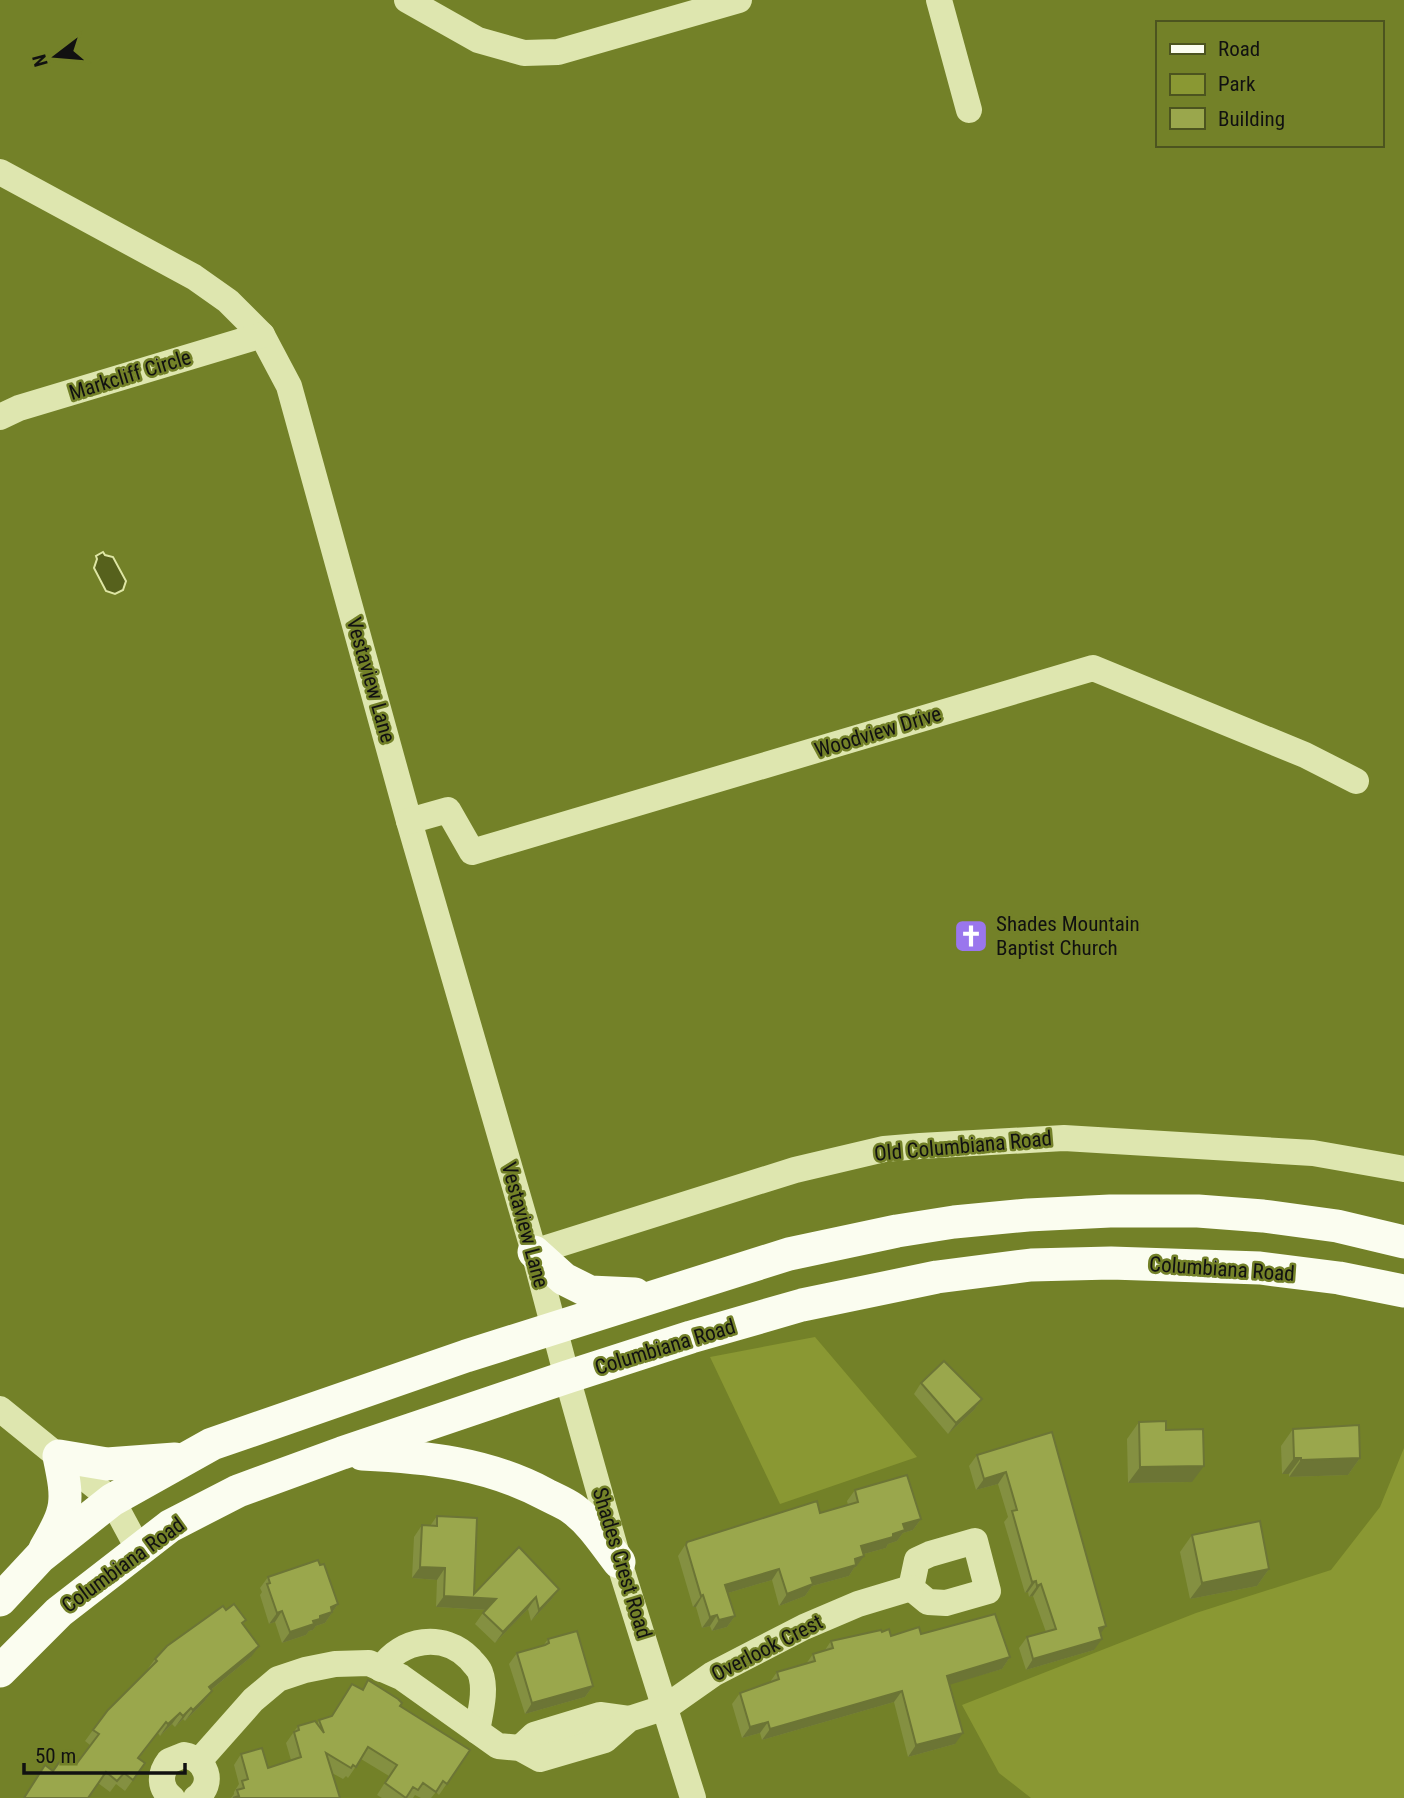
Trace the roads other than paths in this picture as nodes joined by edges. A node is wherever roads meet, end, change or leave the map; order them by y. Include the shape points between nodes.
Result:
1 (407, 0) edge
2 (739, 0) edge
3 (939, 0) edge
4 (968, 110) dead end
5 (0, 172) edge
6 (262, 335) junction
7 (0, 417) edge
8 (1356, 781) dead end
9 (409, 821) junction
10 (1404, 1170) edge
11 (1198, 1211) junction
12 (1404, 1242) edge
13 (534, 1252) junction
14 (789, 1254) junction
15 (1196, 1264) junction
16 (1404, 1291) edge
17 (654, 1295) junction
18 (802, 1305) junction
19 (553, 1328) junction
20 (567, 1377) junction
21 (0, 1409) edge
22 (342, 1453) junction
23 (59, 1457) junction
24 (188, 1458) junction
25 (112, 1500) junction
26 (139, 1550) junction
27 (40, 1558) junction
28 (620, 1562) junction
29 (911, 1588) dead end
30 (0, 1600) edge
31 (381, 1669) junction
32 (0, 1671) edge
33 (666, 1707) junction
34 (477, 1731) junction
35 (199, 1761) junction
36 (172, 1798) edge
37 (196, 1798) edge
38 (693, 1798) edge

1 - 2 street via 478,40 524,53 558,52
3 - 4 street
5 - 6 street, Vestaview Lane via 194,276
6 - 7 street, Markcliff Circle
6 - 9 street, Vestaview Lane via 289,386
8 - 9 street, Woodview Drive via 1305,755 1093,668 472,852 448,810
9 - 13 street, Vestaview Lane
10 - 13 street, Old Columbiana Road via 1313,1153 1064,1138 884,1149 795,1170
11 - 12 main road via 1338,1226
11 - 14 main road via 1096,1212 954,1222
11 - 15 main road
13 - 17 main road via 564,1279 590,1292
13 - 19 street, Vestaview Lane
14 - 17 main road
14 - 18 main road
15 - 16 main road, Columbiana Road via 1326,1276
15 - 18 main road, Columbiana Road via 1031,1265 926,1279
17 - 19 main road
18 - 20 main road, Columbiana Road
19 - 20 street, Shades Crest Road
19 - 24 main road via 212,1444
20 - 22 main road, Columbiana Road
20 - 28 street, Shades Crest Road
21 - 23 street
22 - 26 main road, Columbiana Road via 238,1491 170,1526
22 - 28 main road via 449,1461 491,1470 573,1508
23 - 24 main road via 107,1464
23 - 25 street
23 - 27 main road via 66,1487 64,1516
24 - 25 main road
25 - 26 street
25 - 27 main road
26 - 32 main road, Columbiana Road via 59,1612
27 - 30 main road
28 - 33 street, Shades Crest Road
29 - 33 street, Overlook Crest via 804,1627 713,1674
31 - 34 street, Overlook Crest via 401,1677
31 - 34 street via 388,1658 421,1641 443,1643 464,1653 480,1670 483,1691
31 - 35 street, Overlook Crest via 369,1663 335,1664 278,1679
33 - 34 street, Overlook Crest via 629,1719 605,1740 540,1759 520,1748 498,1746
33 - 38 street, Shades Crest Road
35 - 36 street via 184,1755 169,1761 161,1776
35 - 37 street via 208,1778

